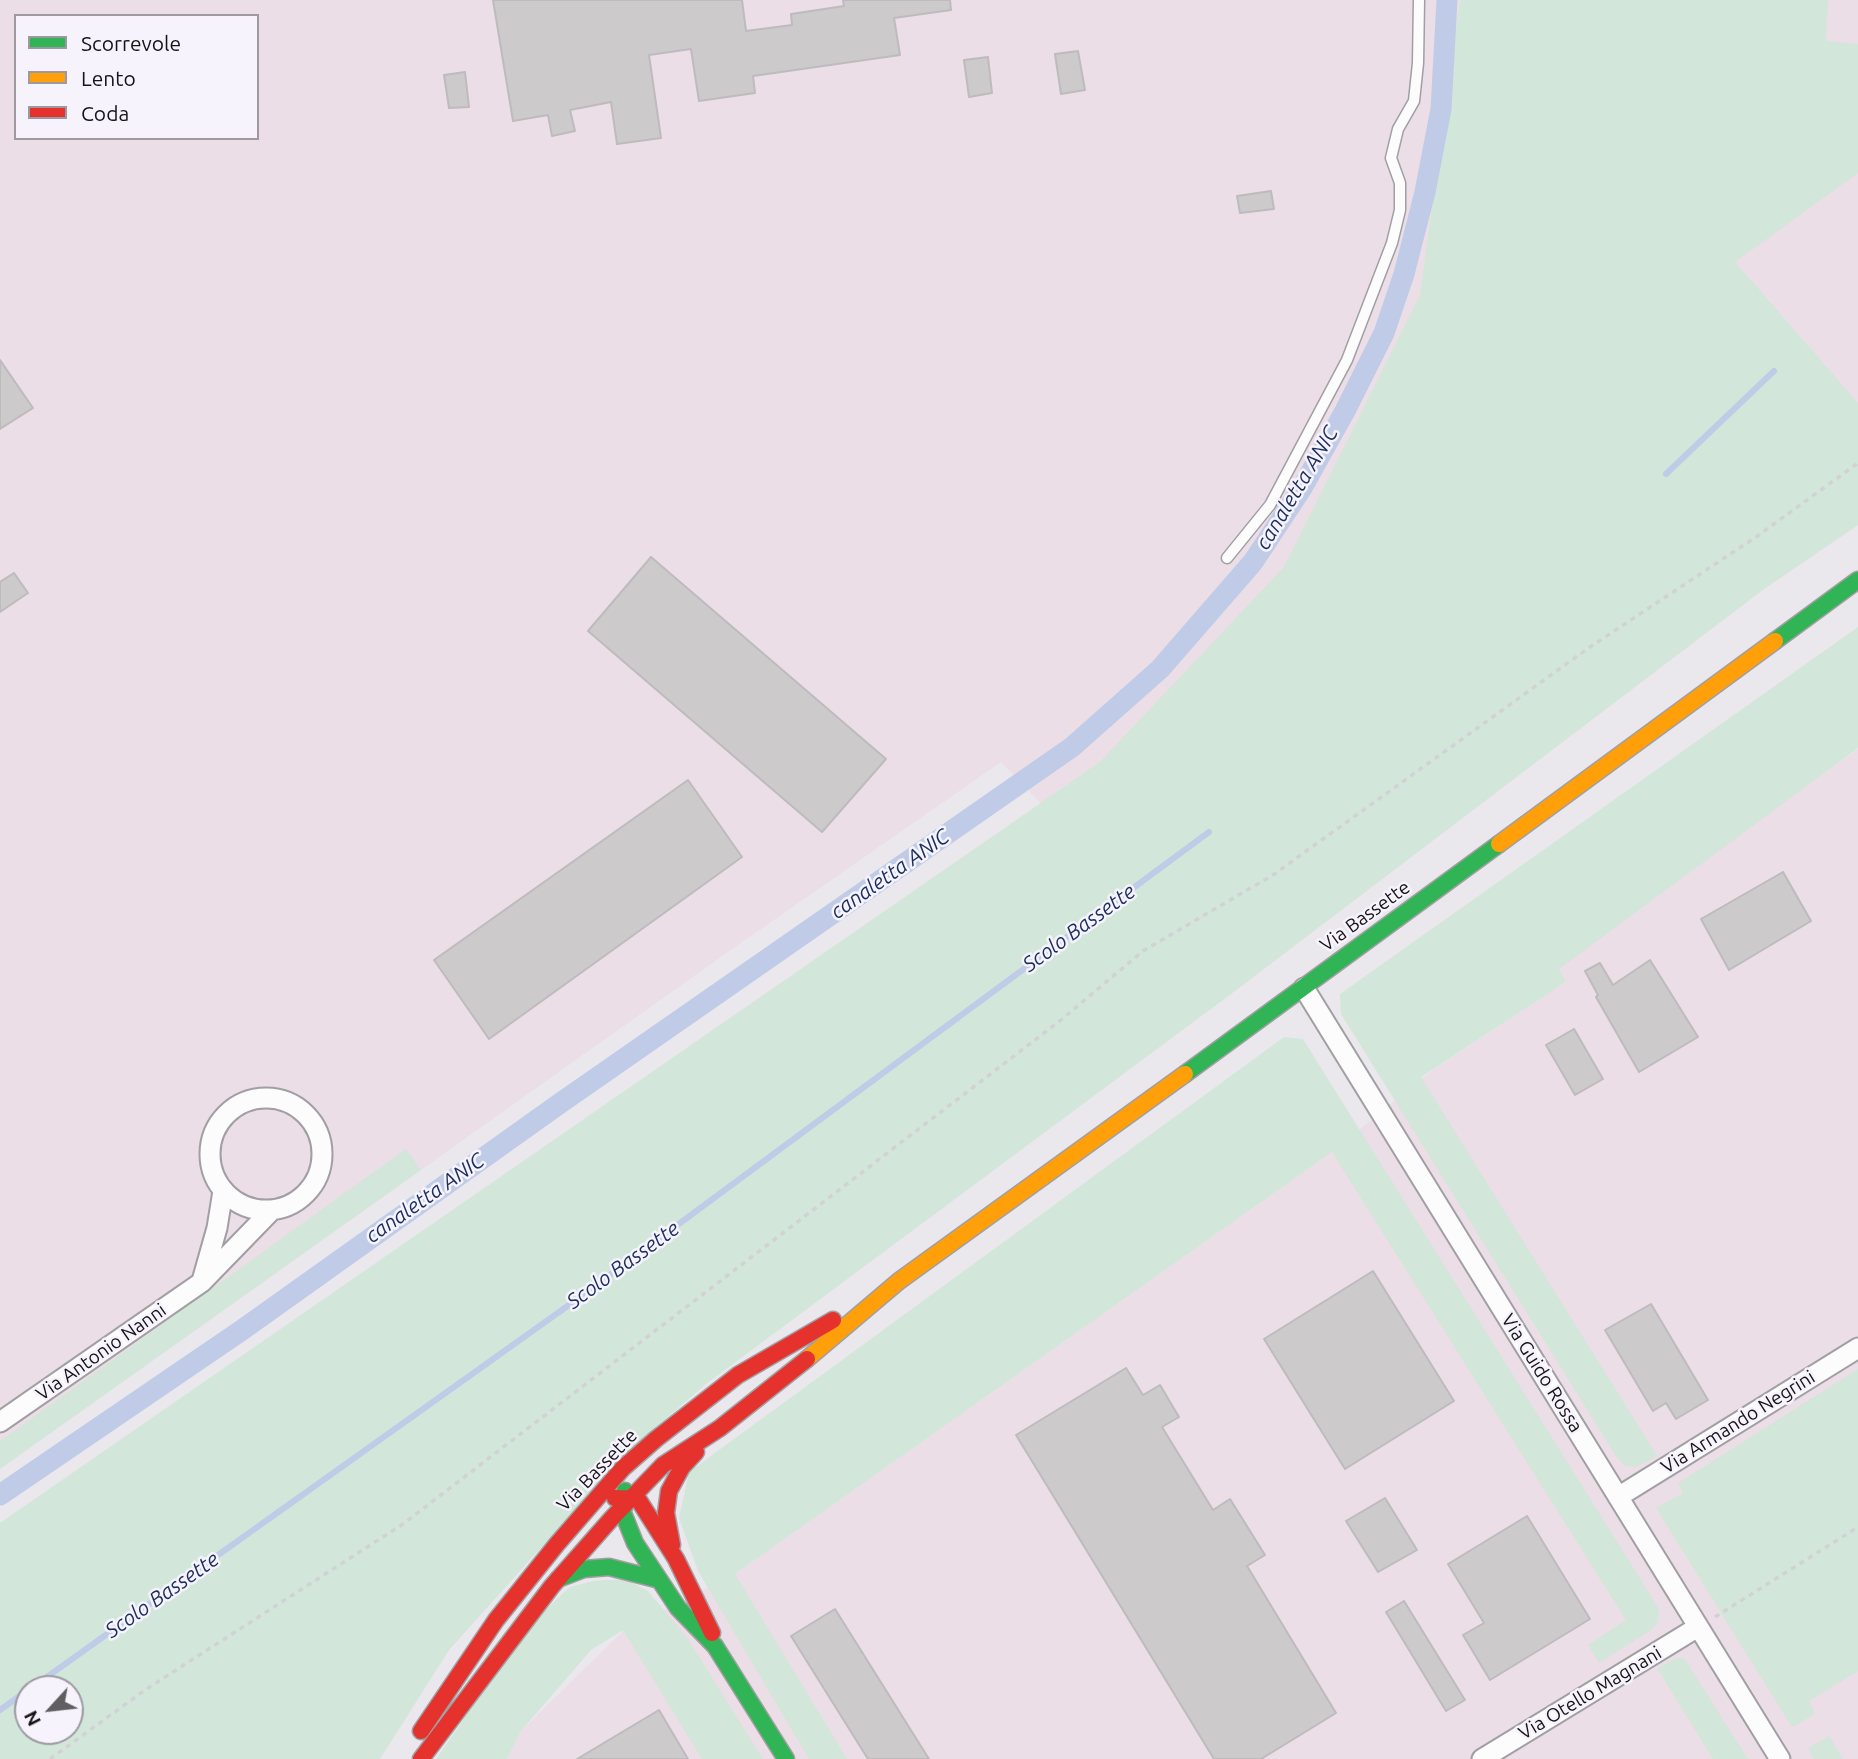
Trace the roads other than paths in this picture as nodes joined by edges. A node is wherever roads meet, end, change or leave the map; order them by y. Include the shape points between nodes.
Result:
1 (1419, 0) edge
2 (1227, 558) dead end
3 (1857, 579) edge
4 (1304, 988) junction
5 (223, 1191) junction
6 (271, 1211) junction
7 (202, 1282) junction
8 (899, 1282) junction
9 (801, 1339) junction
10 (1858, 1348) edge
11 (0, 1422) edge
12 (720, 1428) junction
13 (1618, 1497) junction
14 (629, 1500) junction
15 (677, 1559) junction
16 (558, 1579) junction
17 (656, 1579) junction
18 (1698, 1627) junction
19 (715, 1646) junction
20 (461, 1670) junction
21 (412, 1758) edge
22 (786, 1759) edge
23 (1482, 1759) edge
24 (1780, 1759) edge

1 - 2 lane via 1414,102 1398,129 1391,158 1400,183 1400,210 1392,243 1347,360 1270,505
3 - 4 main road, Via Bassette
4 - 8 main road, Via Bassette
4 - 13 street, Via Guido Rossa
5 - 6 street via 236,1202
5 - 6 street, Via Antonio Nanni via 209,1157 219,1122 249,1099 288,1101 305,1112 317,1128 323,1146 322,1166 304,1197
5 - 7 street
6 - 7 street, Via Antonio Nanni
7 - 11 street, Via Antonio Nanni
8 - 9 main road, Via Bassette
8 - 12 main road, Via Bassette
9 - 14 main road, Via Bassette via 633,1478 625,1491
9 - 20 main road, Via Bassette via 738,1375 624,1468 557,1544
10 - 13 street, Via Armando Negrini
12 - 14 main road, Via Bassette via 663,1465
12 - 15 main road via 682,1467 669,1491 666,1513
13 - 18 street, Via Guido Rossa
14 - 15 main road
14 - 16 main road, Via Bassette
14 - 17 main road via 623,1513
14 - 20 main road, Via Bassette via 618,1497 607,1502 486,1656
15 - 19 main road via 711,1628
16 - 17 main road via 584,1569 609,1567
16 - 21 main road, Via Bassette
17 - 19 main road
18 - 23 street, Via Otello Magnani
18 - 24 street, Via Guido Rossa
19 - 22 main road
20 - 21 main road, Via Bassette

